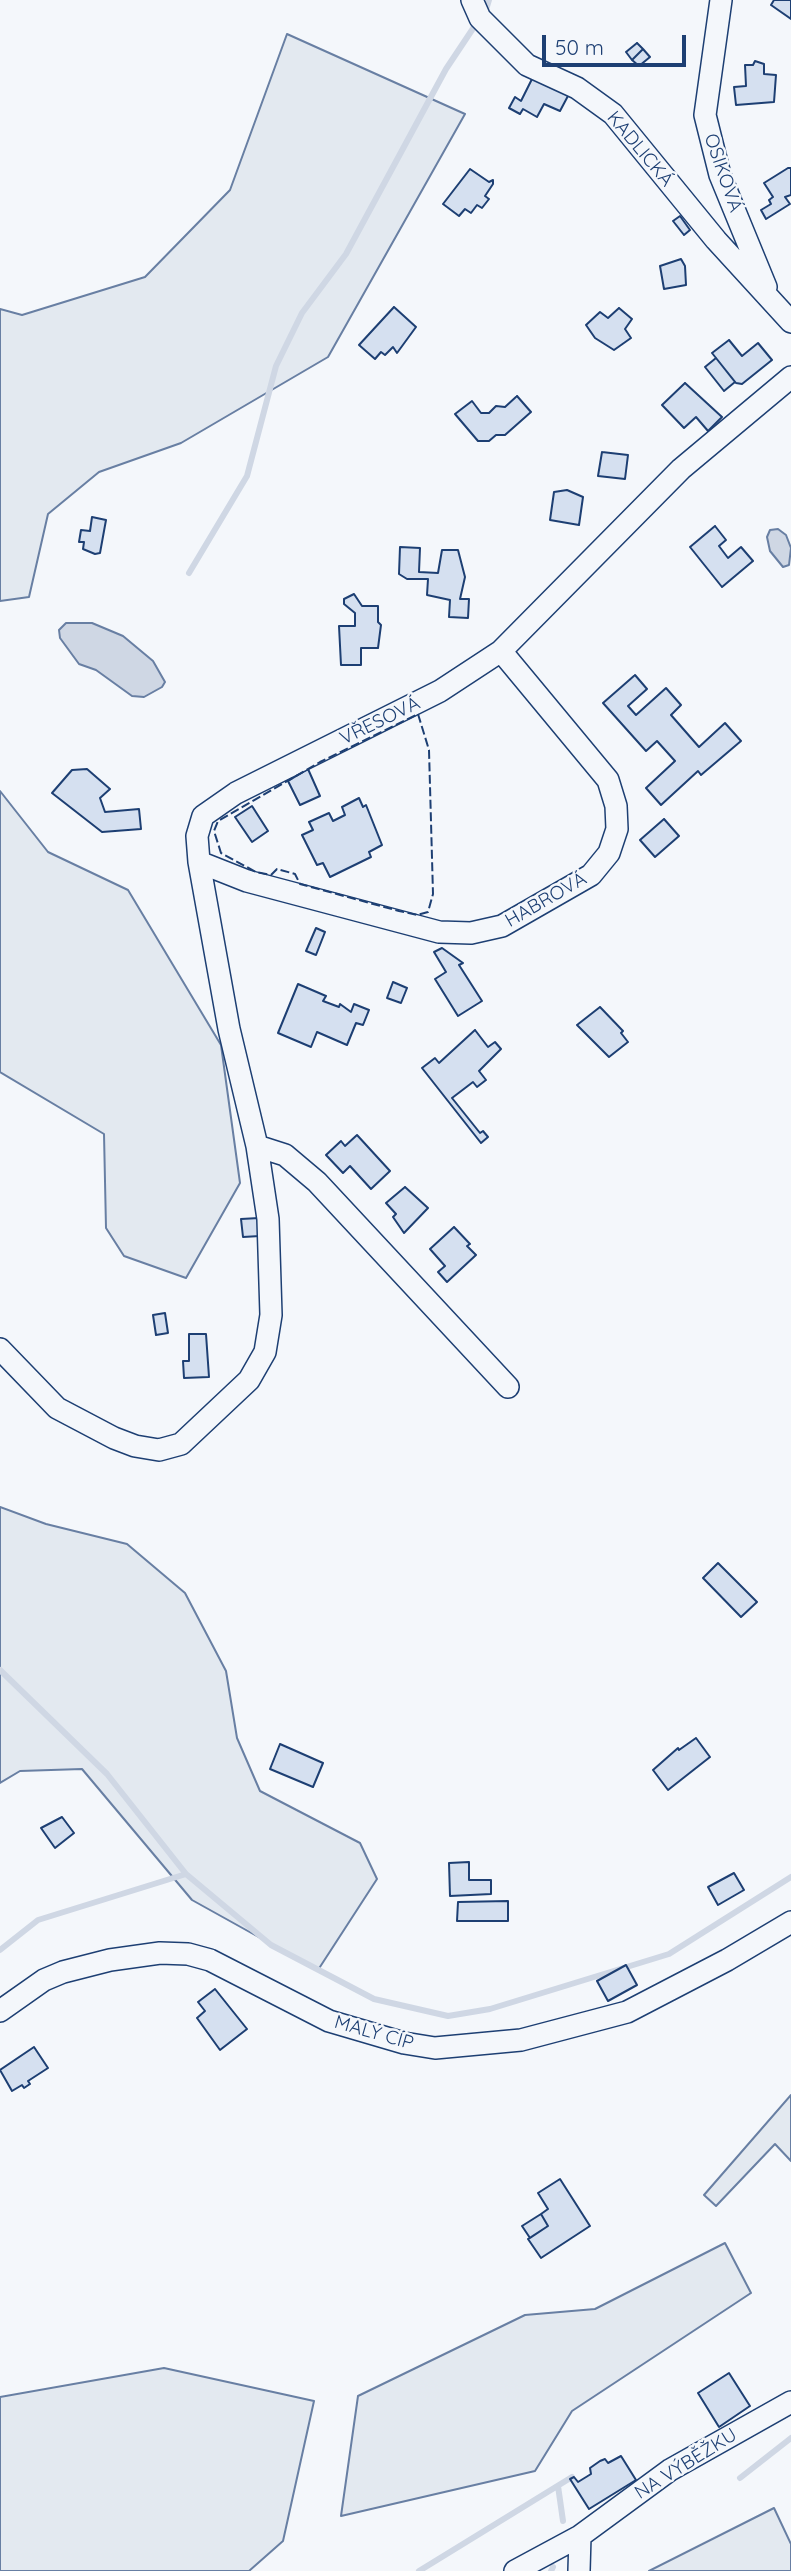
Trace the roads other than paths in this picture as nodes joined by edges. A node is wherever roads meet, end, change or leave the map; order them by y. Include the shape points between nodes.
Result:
1 (472, 0) edge
2 (721, 0) edge
3 (772, 300) junction
4 (791, 322) edge
5 (791, 377) edge
6 (501, 651) junction
7 (199, 862) junction
8 (257, 1146) junction
9 (0, 1349) edge
10 (508, 1387) dead end
11 (791, 1922) edge
12 (0, 2011) edge
13 (791, 2402) edge
14 (580, 2536) junction
15 (515, 2571) edge
16 (579, 2571) edge

1 - 3 street, KADLICKÁ via 480,18 527,65 577,88 614,114 716,240
2 - 3 street, OSIKOVÁ via 705,115 709,140
3 - 4 street, KADLICKÁ
5 - 6 street, VŘESOVÁ via 681,469
6 - 7 street, VŘESOVÁ via 440,691 236,793 202,816 197,836
6 - 7 street, HABROVÁ via 608,780 617,830 609,853 591,875 502,926 471,933 415,928 247,881
7 - 8 street, VŘESOVÁ via 229,1029
8 - 9 street, VŘESOVÁ via 268,1219 271,1315 265,1352 249,1380 181,1444 159,1450 135,1446 92,1428 57,1408
8 - 10 street via 285,1155 317,1182
11 - 12 street, MALÝ CÍP via 627,2012 521,2040 435,2048 404,2043 328,2021 210,1960 188,1954 148,1955 63,1972
13 - 14 street, NA VÝBĚŽKU via 670,2470
14 - 15 street, NA VÝBĚŽKU
14 - 16 street

